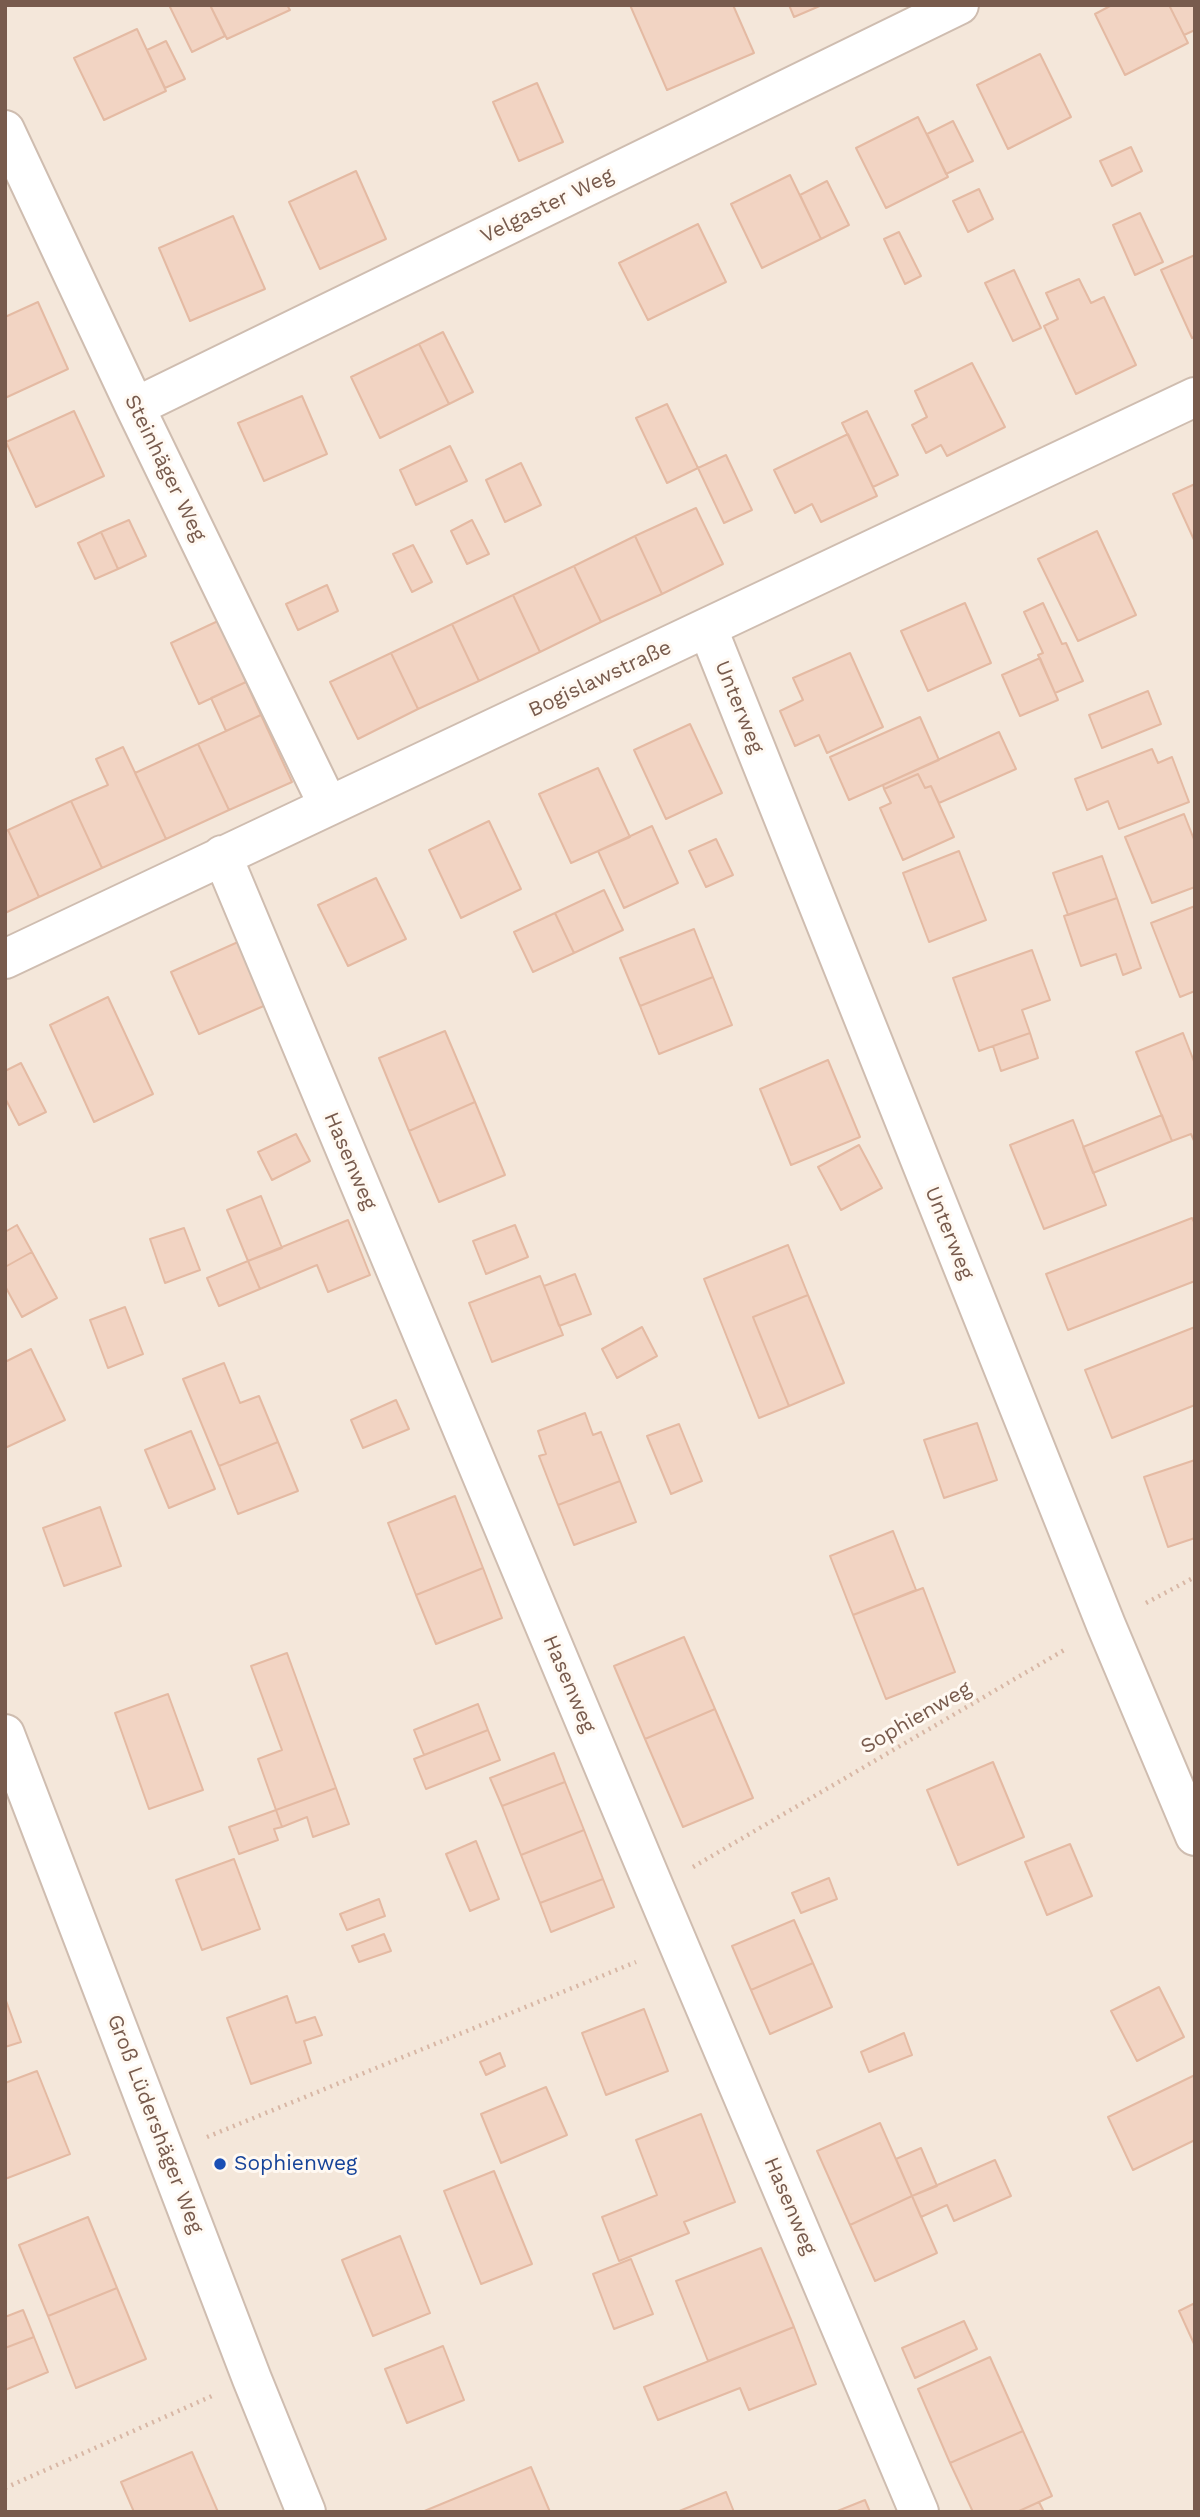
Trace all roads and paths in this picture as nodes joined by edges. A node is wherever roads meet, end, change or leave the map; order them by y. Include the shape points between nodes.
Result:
1 (959, 5) edge
2 (5, 130) edge
3 (1195, 397) edge
4 (135, 407) junction
5 (708, 629) junction
6 (328, 805) junction
7 (222, 855) junction
8 (5, 959) edge
9 (1195, 1577) edge
10 (1106, 1625) junction
11 (5, 1734) edge
12 (1195, 1836) edge
13 (655, 1889) junction
14 (679, 1944) junction
15 (166, 2154) junction
16 (252, 2379) junction
17 (5, 2488) edge
18 (306, 2512) edge
19 (919, 2512) edge

1 - 4 street, Velgaster Weg
2 - 4 street, Steinhäger Weg
3 - 5 street, Bogislawstraße
4 - 6 street, Steinhäger Weg
5 - 6 street, Bogislawstraße
5 - 10 street, Unterweg
6 - 7 street, Bogislawstraße
7 - 8 street, Bogislawstraße
7 - 13 street, Hasenweg
9 - 10 path, Sophienweg
10 - 12 street, Unterweg
10 - 13 path, Sophienweg
11 - 15 street, Groß Lüdershäger Weg
13 - 14 street, Hasenweg
14 - 15 path
14 - 19 street, Hasenweg
15 - 16 street, Groß Lüdershäger Weg
16 - 17 path
16 - 18 street, Groß Lüdershäger Weg

